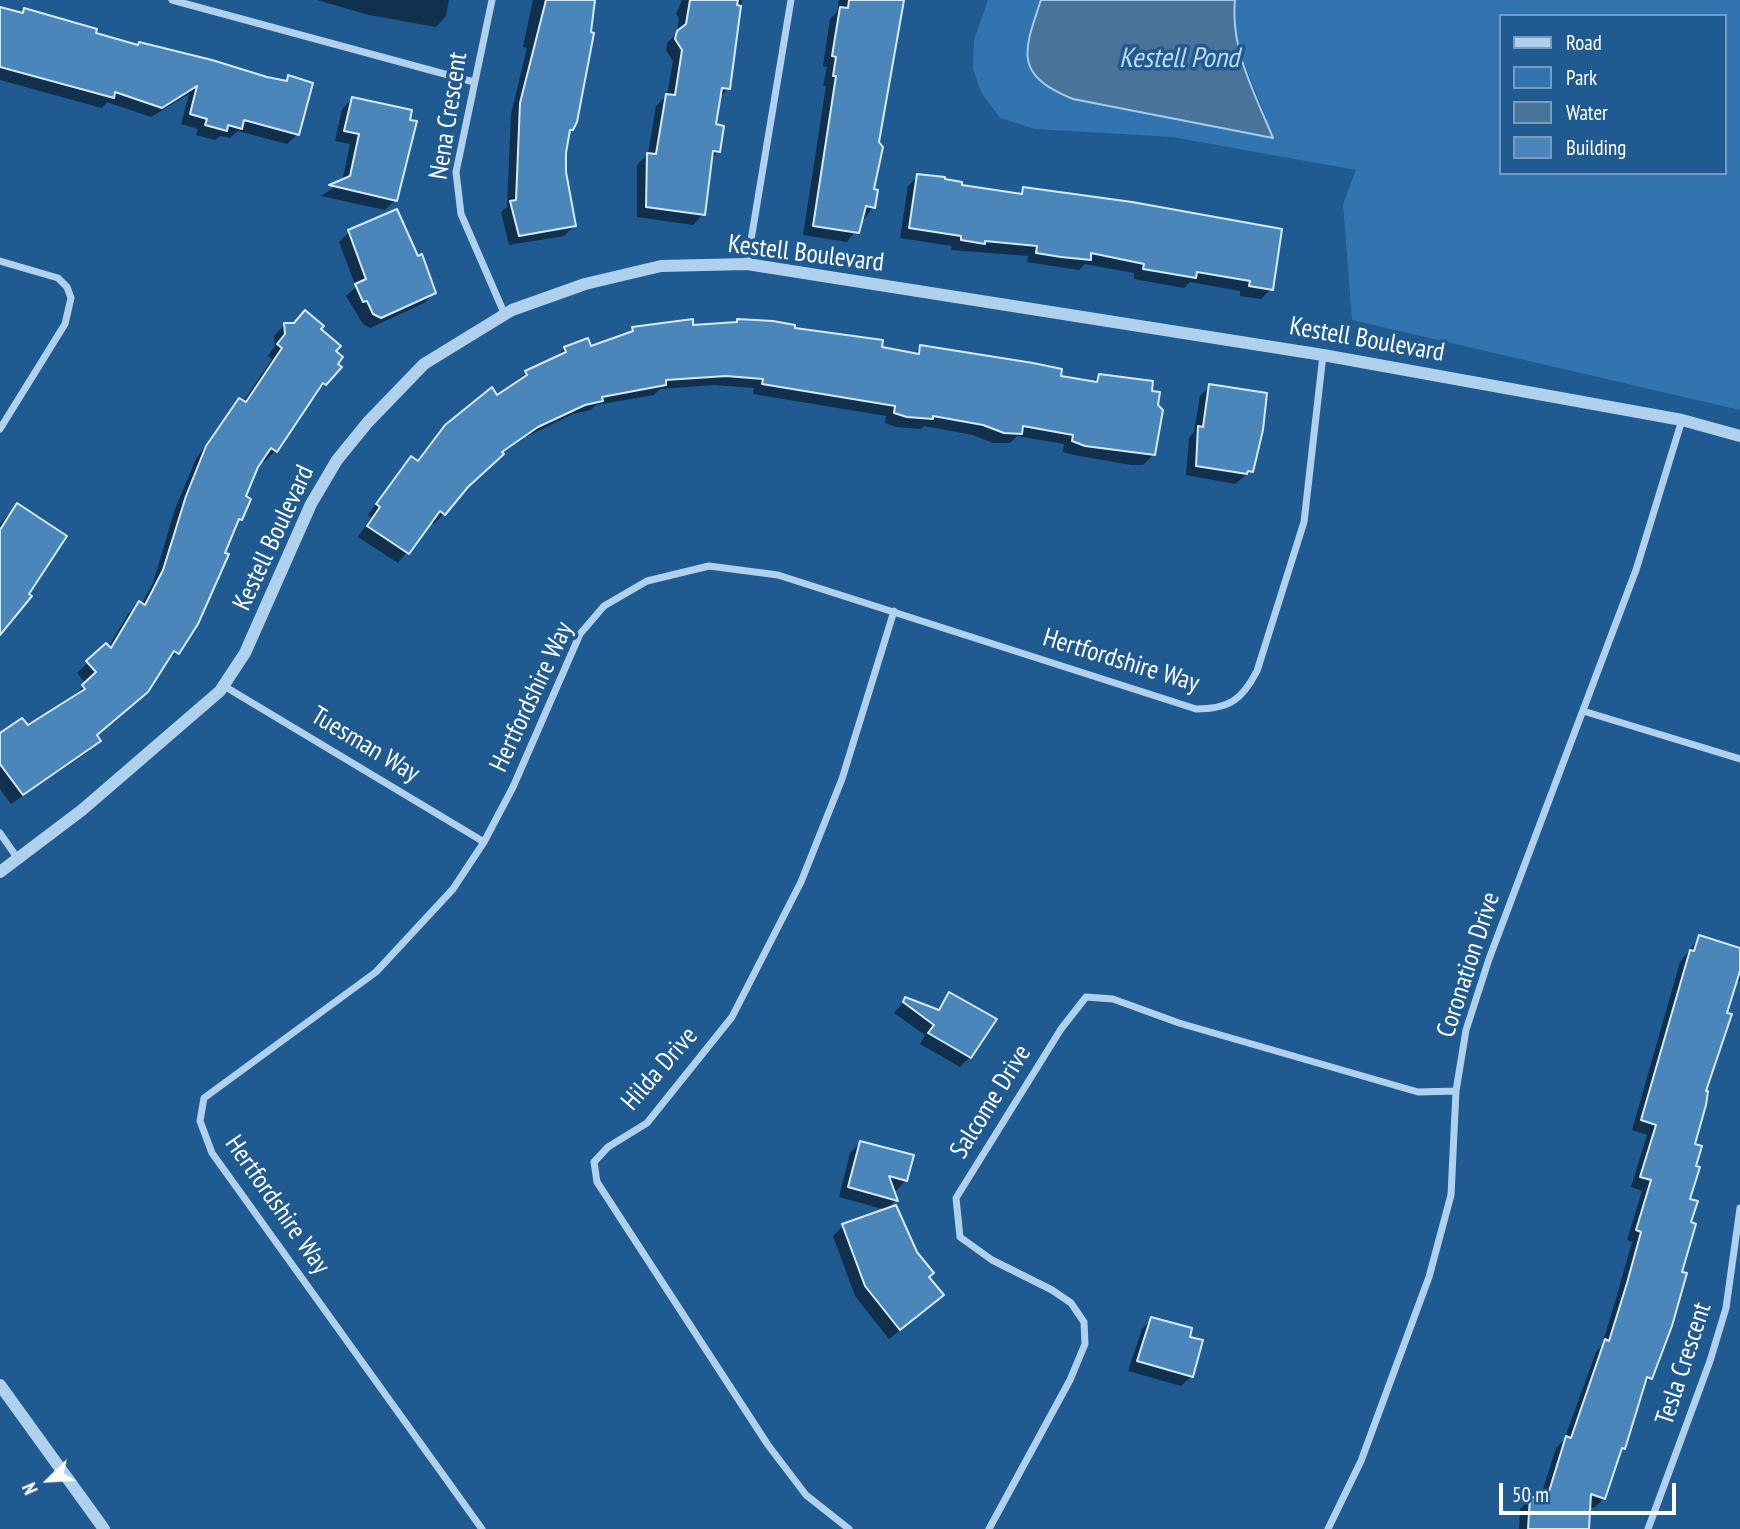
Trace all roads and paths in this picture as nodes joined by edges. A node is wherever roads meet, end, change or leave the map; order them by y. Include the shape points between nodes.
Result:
1 (172, 0) edge
2 (492, 0) edge
3 (791, 0) edge
4 (474, 82) junction
5 (0, 261) edge
6 (747, 264) junction
7 (505, 314) junction
8 (1323, 355) junction
9 (1682, 420) junction
10 (0, 429) edge
11 (1740, 436) edge
12 (894, 611) junction
13 (224, 686) junction
14 (1583, 711) junction
15 (1740, 760) edge
16 (0, 833) edge
17 (484, 842) junction
18 (18, 859) junction
19 (0, 872) edge
20 (1456, 1091) junction
21 (1740, 1208) edge
22 (0, 1385) edge
23 (104, 1529) edge
24 (482, 1529) edge
25 (849, 1529) edge
26 (989, 1529) edge
27 (1328, 1529) edge
28 (1648, 1529) edge

1 - 4 street
2 - 4 street, Nena Crescent
3 - 6 street
4 - 7 street, Nena Crescent via 456,172 457,194 461,214
5 - 10 street via 58,278 71,298 65,324
6 - 7 street, Kestell Boulevard via 661,266 585,284
6 - 8 street, Kestell Boulevard
7 - 13 street, Kestell Boulevard via 424,364 337,460 311,504 245,653
8 - 9 street, Kestell Boulevard
8 - 12 street, Hertfordshire Way via 1304,522 1257,671 1245,694 1217,709 1196,709
9 - 11 street, Kestell Boulevard
9 - 14 street, Coronation Drive via 1636,570
12 - 17 street, Hertfordshire Way via 778,575 709,566 647,581 604,606 580,634
12 - 25 street, Hilda Drive via 842,779 800,882 732,1017 647,1123 608,1147 594,1162 597,1182 768,1446 806,1495
13 - 17 street, Tuesman Way
13 - 18 street, Kestell Boulevard via 150,754
14 - 15 street
14 - 20 street, Coronation Drive via 1489,959 1466,1030
16 - 18 street
17 - 24 street, Hertfordshire Way via 453,890 376,972 207,1095 200,1121 212,1153
18 - 19 street, Kestell Boulevard
20 - 26 street, Salcome Drive via 1418,1092 1179,1023 1113,999 1086,997 1061,1029 956,1198 960,1237 1071,1303 1084,1322 1085,1344 1070,1380
20 - 27 street, Coronation Drive via 1451,1195 1429,1277 1361,1461
21 - 28 street, Tesla Crescent via 1726,1308
22 - 23 street

